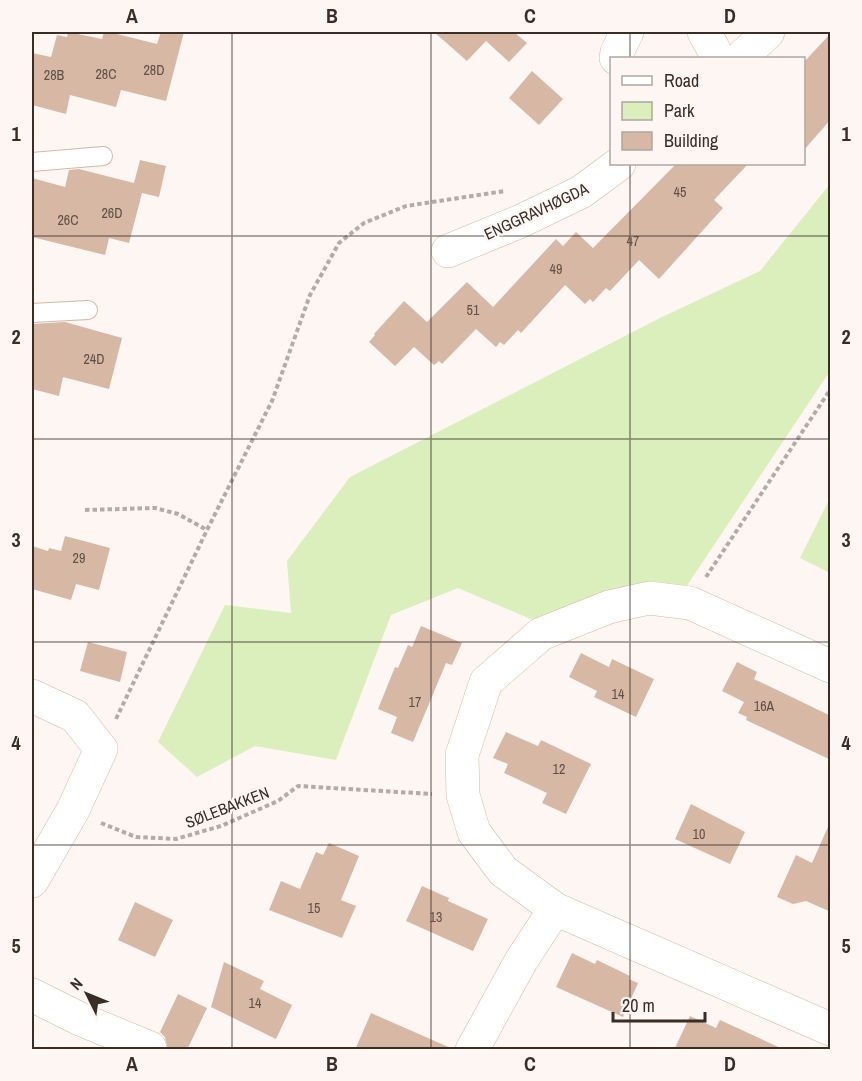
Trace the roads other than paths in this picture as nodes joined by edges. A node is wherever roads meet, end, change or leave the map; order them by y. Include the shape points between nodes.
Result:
1 (627, 32) edge
2 (704, 32) edge
3 (768, 32) edge
4 (616, 57) edge
5 (715, 57) edge
6 (742, 57) edge
7 (103, 156) dead end
8 (32, 162) edge
9 (618, 165) edge
10 (448, 251) dead end
11 (88, 310) dead end
12 (32, 313) edge
13 (831, 666) edge
14 (32, 696) edge
15 (32, 881) edge
16 (555, 909) junction
17 (32, 996) edge
18 (831, 1029) edge
19 (150, 1048) dead end
20 (472, 1050) edge

1 - 4 street
2 - 5 street
3 - 6 street
7 - 8 lane
9 - 10 street, ENGGRAVHØGDA via 581,192
11 - 12 lane
13 - 16 street via 690,603 649,598 609,607 541,634 486,682 462,755 463,795 474,832 503,872
14 - 15 street via 75,716 101,749 73,810
16 - 18 street
16 - 20 street
17 - 19 street

